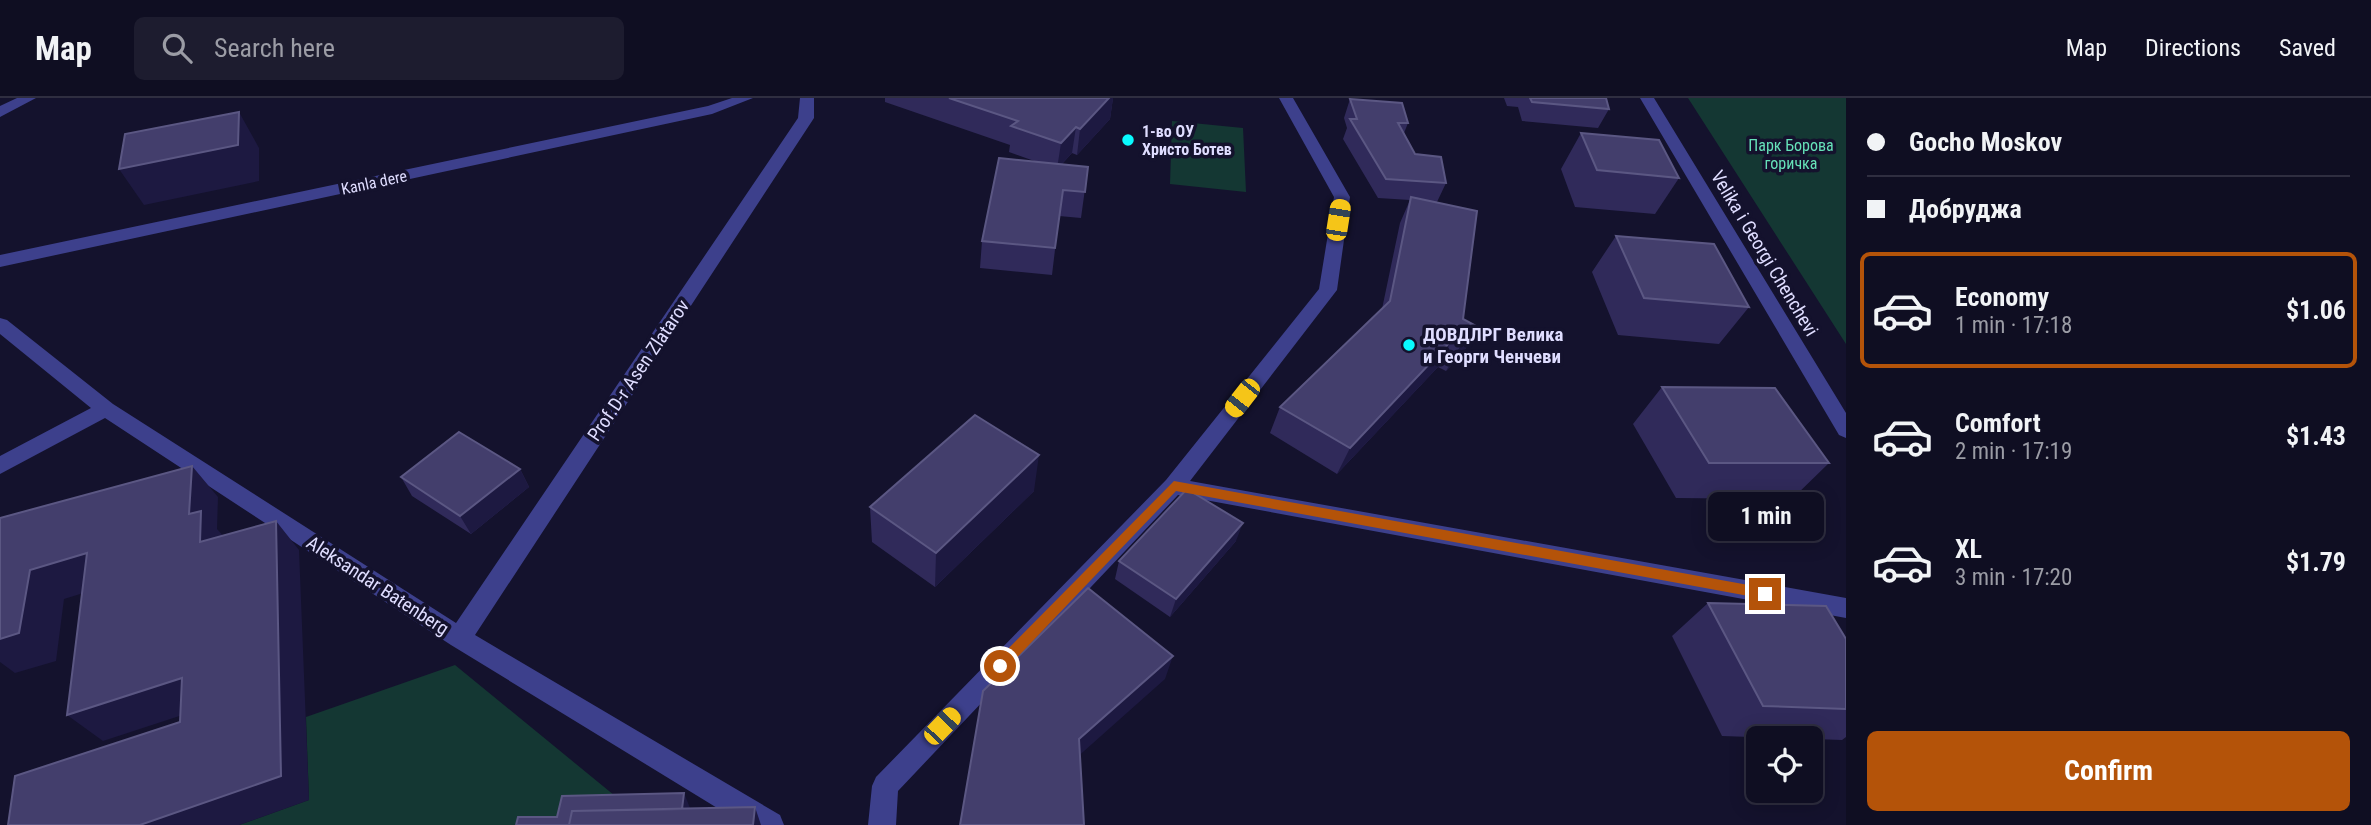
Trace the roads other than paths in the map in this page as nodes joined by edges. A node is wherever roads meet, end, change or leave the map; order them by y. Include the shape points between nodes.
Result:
1 (29, 98) edge
2 (746, 98) edge
3 (807, 98) edge
4 (1286, 98) edge
5 (1647, 98) edge
6 (0, 112) edge
7 (0, 261) edge
8 (0, 324) edge
9 (106, 409) junction
10 (1846, 430) edge
11 (0, 466) edge
12 (1174, 486) junction
13 (1846, 608) edge
14 (459, 638) junction
15 (770, 825) edge
16 (882, 825) edge

1 - 6 street
2 - 7 street, Kanla dere via 699,113
3 - 14 street, Prof.D-r Asen Zlatarov via 806,118
4 - 12 street via 1342,197 1328,290
5 - 10 street, Velika i Georgi Chenchevi
8 - 9 street, Aleksandar Batenberg
9 - 11 street
9 - 14 street, Aleksandar Batenberg
12 - 13 street
12 - 16 street via 885,786
14 - 15 street, Aleksandar Batenberg

